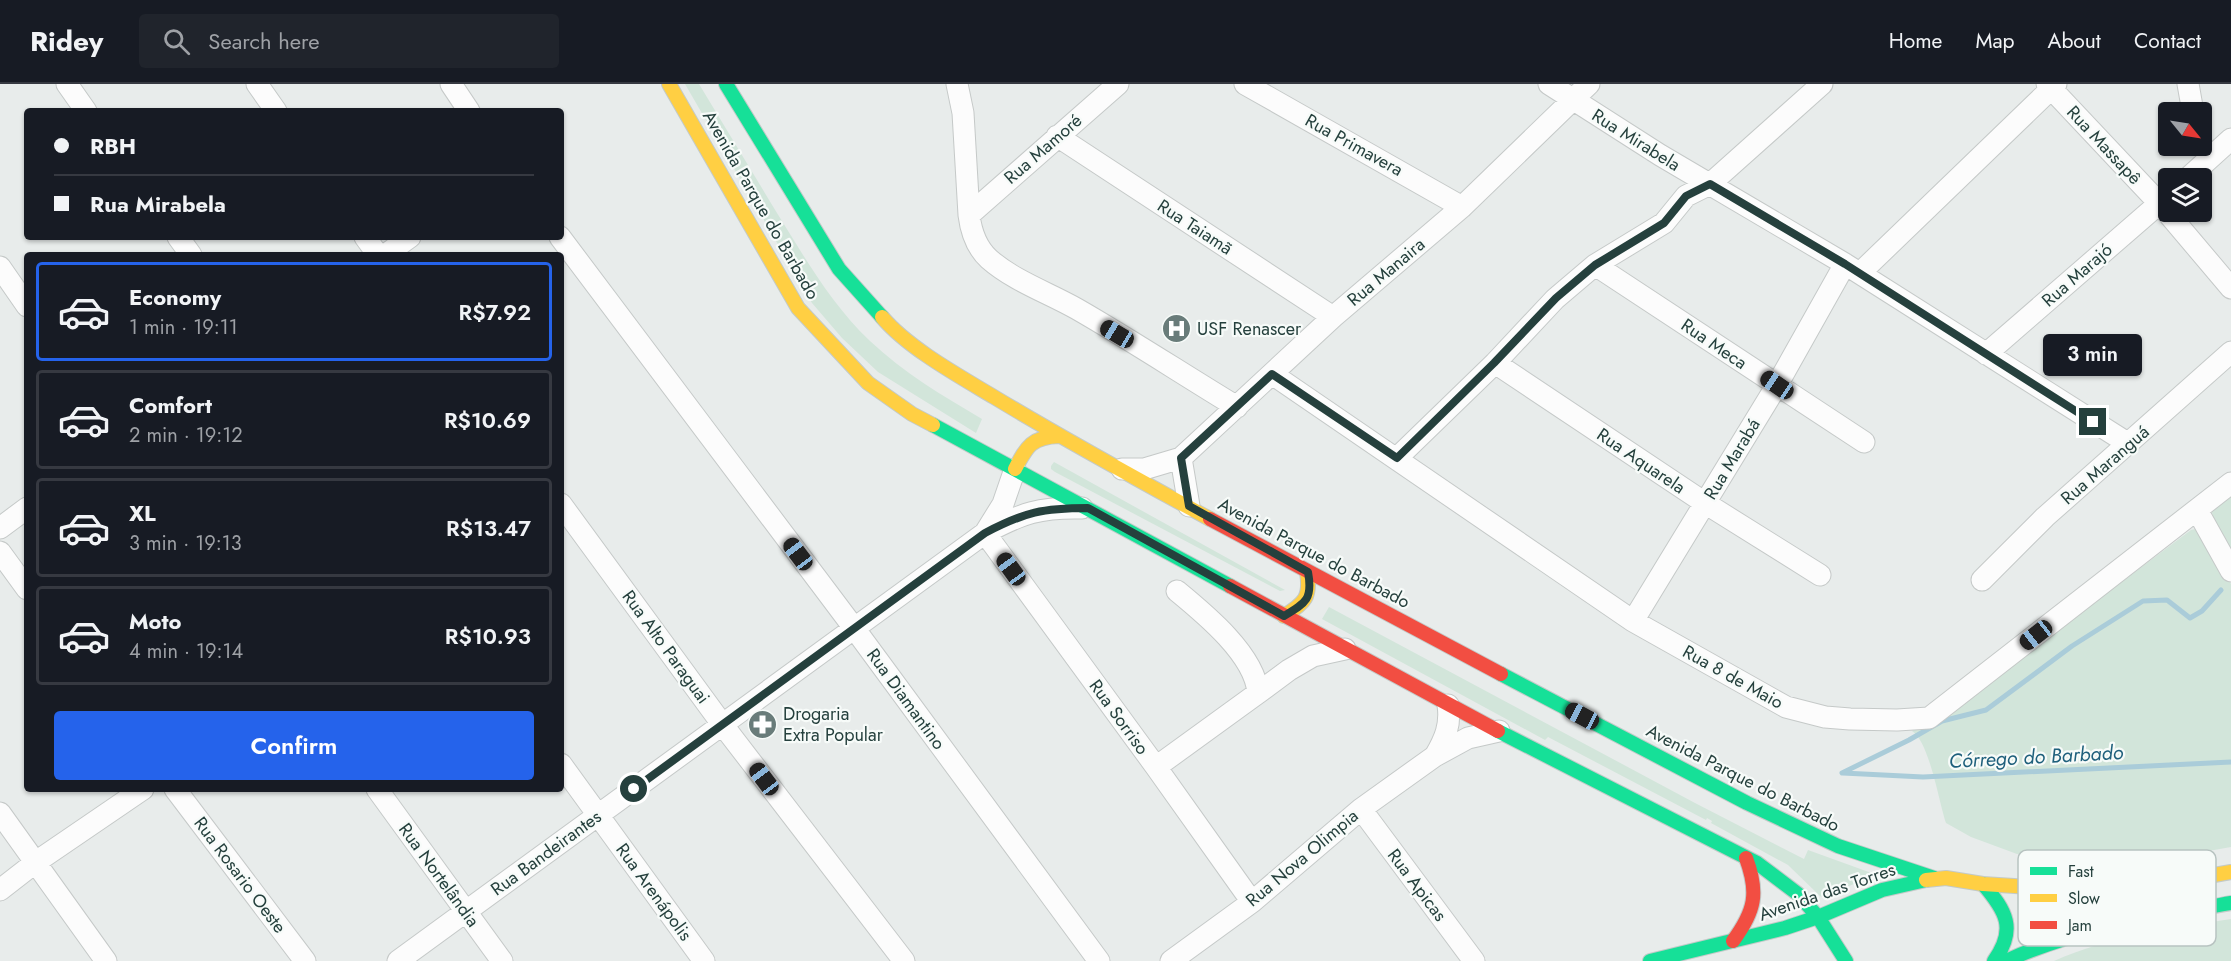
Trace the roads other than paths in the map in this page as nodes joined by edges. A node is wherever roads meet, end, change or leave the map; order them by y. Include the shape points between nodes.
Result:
1 (67, 84) edge
2 (257, 84) edge
3 (451, 84) edge
4 (669, 84) edge
5 (726, 84) edge
6 (957, 84) edge
7 (1118, 84) edge
8 (1245, 84) edge
9 (1549, 84) edge
10 (1589, 84) edge
11 (1822, 84) edge
12 (2188, 84) edge
13 (2051, 86) edge
14 (1571, 99) junction
15 (2191, 102) edge
16 (84, 108) edge
17 (274, 108) edge
18 (467, 108) edge
19 (1057, 136) junction
20 (2231, 139) edge
21 (2196, 163) edge
22 (1710, 184) junction
23 (2158, 193) edge
24 (2158, 204) edge
25 (1462, 207) junction
26 (969, 214) junction
27 (2181, 222) edge
28 (406, 240) edge
29 (562, 240) edge
30 (390, 252) edge
31 (1595, 265) junction
32 (0, 267) edge
33 (1852, 268) junction
34 (2231, 288) edge
35 (24, 302) edge
36 (1333, 317) junction
37 (2231, 352) edge
38 (1986, 354) junction
39 (1494, 363) junction
40 (1272, 374) junction
41 (1777, 385) junction
42 (1237, 407) junction
43 (1059, 436) junction
44 (1864, 442) dead end
45 (2129, 444) junction
46 (1181, 458) junction
47 (1397, 458) junction
48 (1015, 469) junction
49 (1122, 469) junction
50 (2231, 483) edge
51 (1705, 503) junction
52 (1189, 506) junction
53 (564, 508) edge
54 (1088, 508) junction
55 (24, 510) edge
56 (2197, 510) junction
57 (0, 528) edge
58 (985, 533) junction
59 (0, 552) edge
60 (2231, 571) edge
61 (1308, 572) junction
62 (1820, 575) dead end
63 (1982, 580) dead end
64 (24, 585) edge
65 (1177, 591) dead end
66 (1290, 620) junction
67 (1633, 621) junction
68 (854, 628) junction
69 (1345, 649) junction
70 (1289, 670) junction
71 (1258, 693) junction
72 (1448, 705) junction
73 (723, 724) junction
74 (1499, 731) junction
75 (1434, 756) junction
76 (1156, 766) junction
77 (564, 768) edge
78 (138, 792) edge
79 (177, 792) edge
80 (378, 792) edge
81 (1360, 809) junction
82 (0, 813) edge
83 (598, 815) junction
84 (1746, 858) junction
85 (36, 862) junction
86 (2231, 872) edge
87 (2216, 875) edge
88 (1934, 878) junction
89 (1983, 884) junction
90 (2018, 886) edge
91 (0, 890) edge
92 (1252, 902) junction
93 (2231, 903) edge
94 (2216, 906) edge
95 (466, 912) junction
96 (1818, 917) junction
97 (1733, 941) junction
98 (2037, 946) edge
99 (106, 961) edge
100 (305, 961) edge
101 (398, 961) edge
102 (502, 961) edge
103 (704, 961) edge
104 (904, 961) edge
105 (1099, 961) edge
106 (1171, 961) edge
107 (1474, 961) edge
108 (1650, 961) edge
109 (1846, 961) edge
110 (1994, 961) edge
111 (2006, 961) edge

1 - 16 street
2 - 17 street
3 - 18 street
4 - 48 main road, Avenida Parque do Barbado via 798,308 822,336 868,383 912,414
5 - 43 main road, Avenida Parque do Barbado via 839,269 885,321 967,381
6 - 26 street via 963,113
7 - 19 street, Rua Mamoré
8 - 25 street, Rua Primavera
9 - 14 street, Rua Mirabela
10 - 14 street, Rua Manaira
11 - 22 street
12 - 15 street
13 - 23 street, Rua Massapê
13 - 33 street, Rua Marabá
14 - 22 street, Rua Mirabela
14 - 25 street, Rua Manaira
19 - 26 street, Rua Mamoré
19 - 36 street, Rua Taiamã
20 - 21 street
22 - 31 street via 1686,196 1664,223
22 - 33 street, Rua Mirabela
24 - 38 street, Rua Marajó
25 - 36 street, Rua Manaira
26 - 42 street via 980,249 997,265
27 - 34 street, Rua Massapê
28 - 30 street
29 - 68 street, Rua Diamantino
31 - 39 street via 1556,298
31 - 41 street, Rua Meca
32 - 35 street
33 - 38 street, Rua Mirabela
33 - 41 street, Rua Marabá
36 - 40 street, Rua Manaira
37 - 45 street, Rua Maranguá
38 - 45 street, Rua Mirabela
39 - 47 street
39 - 51 street, Rua Aquarela
40 - 42 street, Rua Manaira
40 - 47 street, Rua 8 de Maio
41 - 44 street, Rua Meca
41 - 51 street, Rua Marabá
42 - 46 street, Rua Manaira
43 - 48 main road via 1036,439
43 - 49 main road, Avenida Parque do Barbado
45 - 63 street, Rua Maranguá via 2045,517
46 - 49 street, Rua Manaira via 1144,469
46 - 52 street
47 - 67 street, Rua 8 de Maio
48 - 54 main road, Avenida Parque do Barbado
48 - 58 street, Rua Bandeirantes via 1003,504
49 - 52 main road, Avenida Parque do Barbado
50 - 56 street, Rua 8 de Maio
51 - 62 street, Rua Aquarela
51 - 67 street, Rua Marabá
52 - 61 main road, Avenida Parque do Barbado
53 - 73 street, Rua Alto Paraguai
54 - 58 street, Rua Bandeirantes via 1037,510
54 - 66 main road, Avenida Parque do Barbado
55 - 57 street
56 - 60 street
56 - 67 street, Rua 8 de Maio via 1929,718 1850,719 1794,710
58 - 68 street, Rua Bandeirantes
58 - 76 street, Rua Sorriso
59 - 64 street
61 - 66 main road via 1309,595
61 - 88 main road, Avenida Parque do Barbado via 1747,804 1838,846
65 - 71 street via 1213,621 1236,647 1257,681
66 - 69 main road, Avenida Parque do Barbado
66 - 70 street via 1298,648
68 - 73 street, Rua Bandeirantes
68 - 105 street, Rua Diamantino
69 - 70 street via 1318,654
69 - 72 main road, Avenida Parque do Barbado
70 - 71 street
71 - 76 street
72 - 74 main road, Avenida Parque do Barbado
72 - 75 street, Rua Nova Olimpia via 1448,729
73 - 83 street, Rua Bandeirantes
73 - 104 street, Rua Alto Paraguai
74 - 75 street, Rua Nova Olimpia via 1468,738
74 - 84 main road, Avenida Parque do Barbado
75 - 81 street, Rua Nova Olimpia
76 - 92 street, Rua Sorriso
77 - 83 street, Rua Arenápolis
78 - 85 street
79 - 100 street, Rua Rosario Oeste
80 - 95 street, Rua Nortelândia
81 - 92 street, Rua Nova Olimpia
81 - 107 street, Rua Apicas
82 - 85 street
83 - 95 street, Rua Bandeirantes
83 - 103 street, Rua Arenápolis
84 - 96 main road, Avenida Parque do Barbado via 1784,883
84 - 97 main road via 1754,881 1754,902 1749,918
85 - 91 street
85 - 99 street
86 - 87 main road, Avenida das Torres
88 - 89 main road, Avenida das Torres
88 - 96 main road, Avenida das Torres via 1882,890
89 - 90 main road, Avenida das Torres
89 - 110 main road via 2006,916 2007,936
92 - 106 street, Rua Nova Olimpia
93 - 94 main road
95 - 101 street, Rua Bandeirantes
95 - 102 street, Rua Nortelândia
96 - 97 main road, Avenida das Torres
96 - 109 main road, Avenida Parque do Barbado
97 - 108 main road, Avenida das Torres
98 - 111 main road

